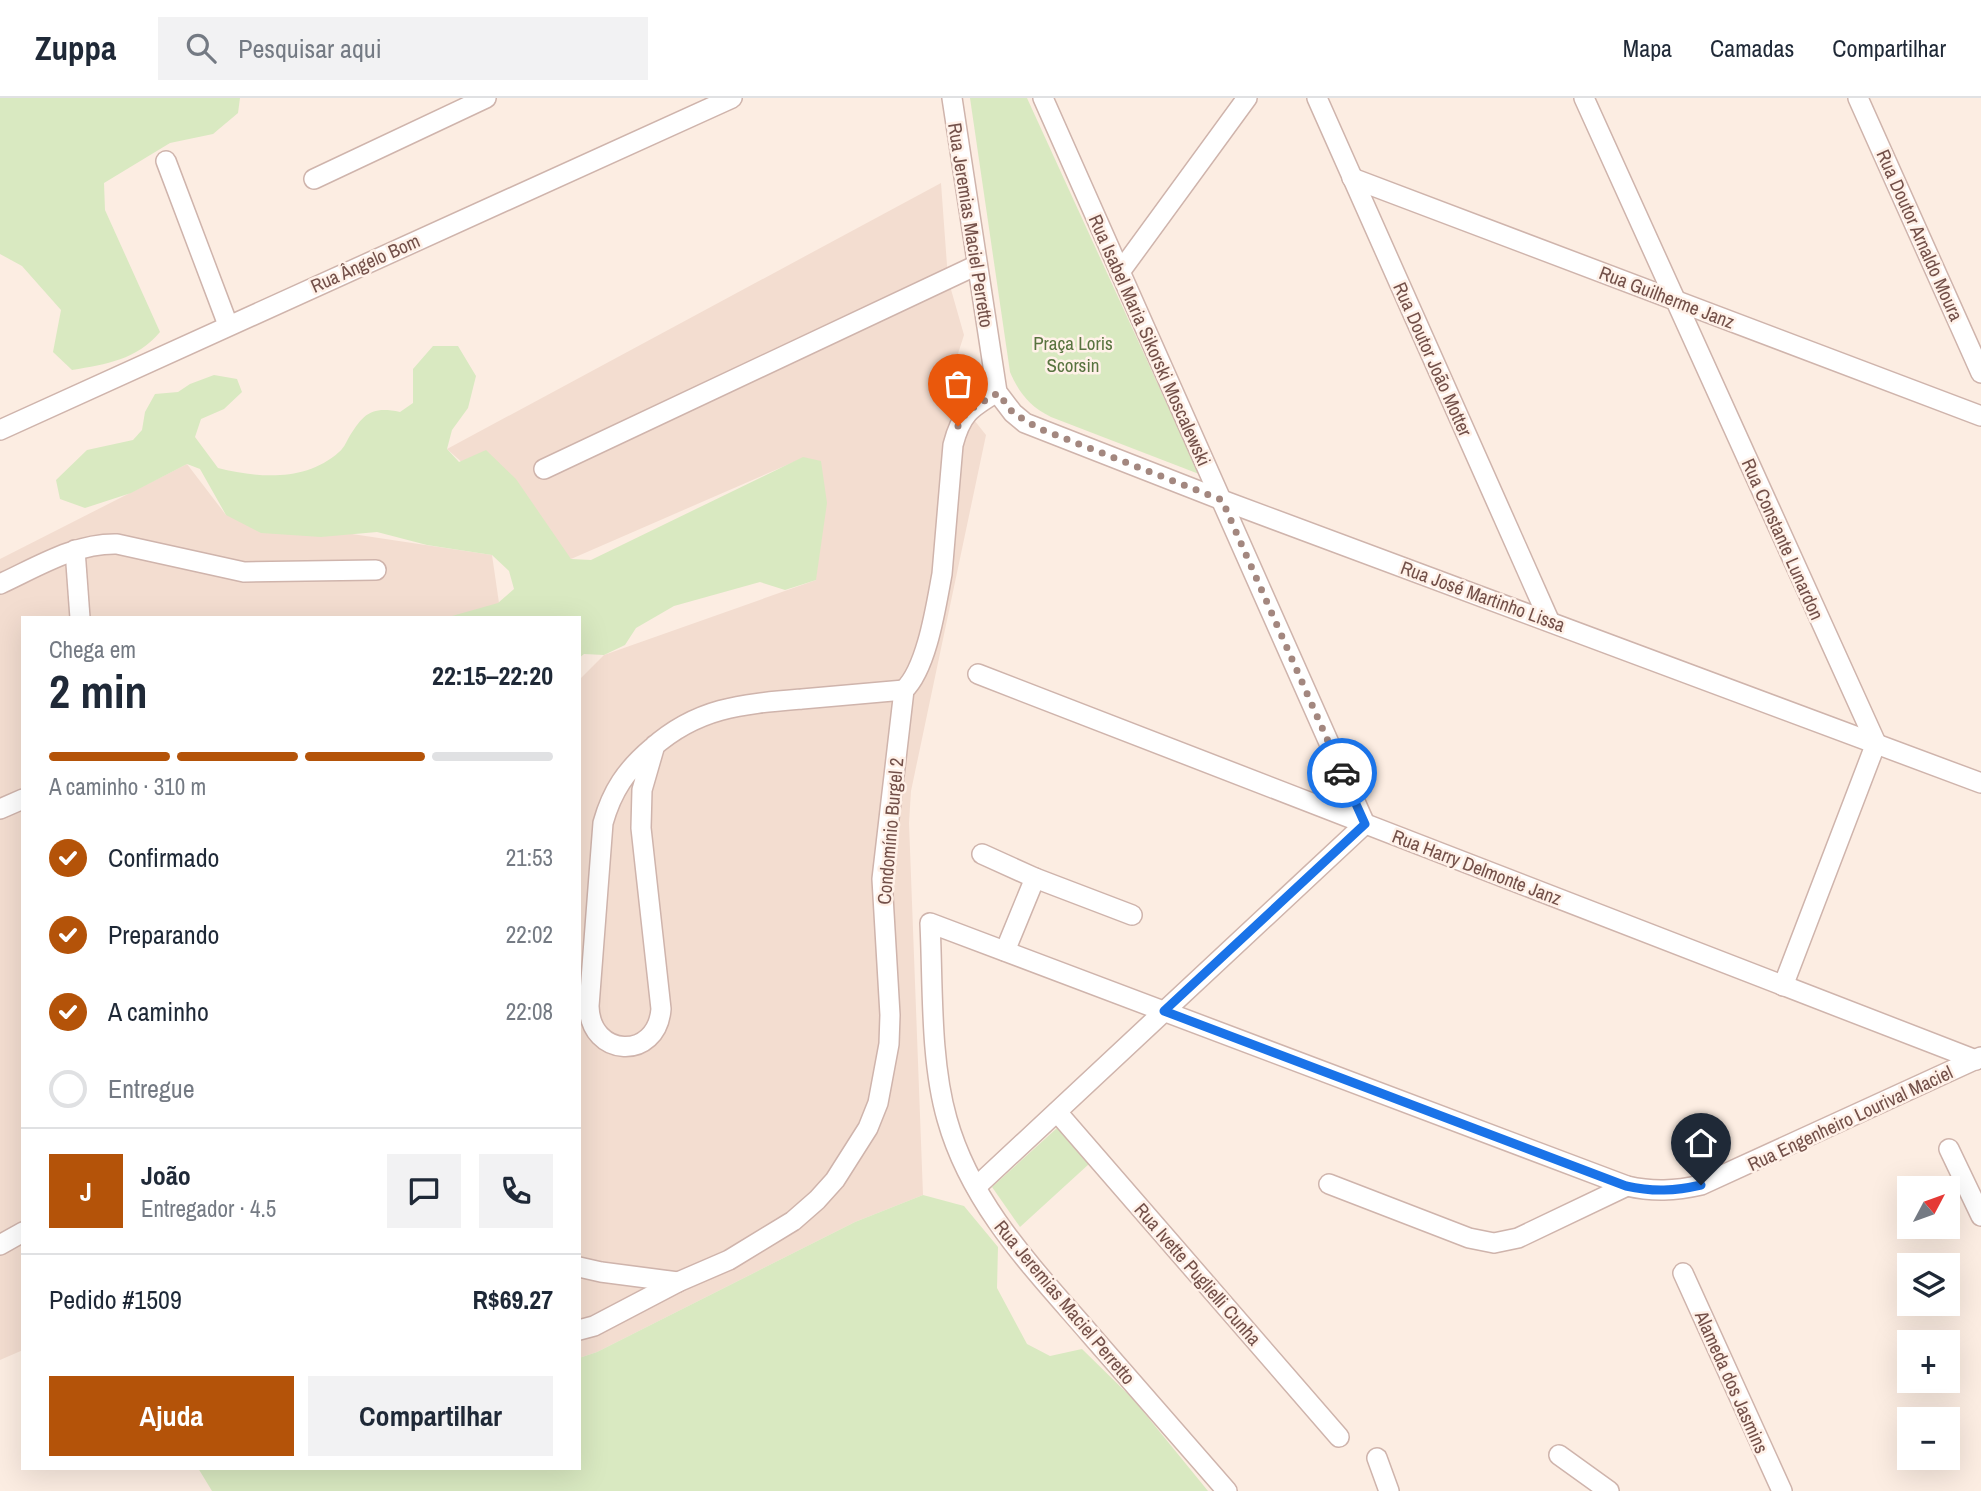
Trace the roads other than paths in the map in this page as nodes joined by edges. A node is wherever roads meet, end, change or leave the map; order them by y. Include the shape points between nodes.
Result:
1 (486, 98) edge
2 (730, 98) edge
3 (952, 98) edge
4 (1043, 98) edge
5 (1247, 98) edge
6 (1317, 98) edge
7 (1584, 98) edge
8 (1858, 98) edge
9 (166, 161) dead end
10 (1352, 178) junction
11 (314, 179) dead end
12 (977, 265) junction
13 (1120, 272) junction
14 (1675, 300) junction
15 (228, 325) junction
16 (1981, 373) edge
17 (998, 393) junction
18 (1981, 416) edge
19 (0, 430) edge
20 (544, 469) dead end
21 (1222, 500) junction
22 (75, 550) junction
23 (376, 570) dead end
24 (0, 584) edge
25 (80, 616) edge
26 (1549, 620) junction
27 (978, 674) dead end
28 (904, 690) junction
29 (1876, 743) junction
30 (654, 745) junction
31 (1981, 783) edge
32 (21, 800) edge
33 (0, 810) edge
34 (1365, 824) junction
35 (982, 854) dead end
36 (1035, 878) junction
37 (1132, 915) dead end
38 (930, 923) joint
39 (1005, 951) junction
40 (1783, 986) junction
41 (1164, 1011) junction
42 (1979, 1058) edge
43 (1057, 1112) junction
44 (1949, 1149) dead end
45 (1329, 1184) dead end
46 (1626, 1186) junction
47 (976, 1187) junction
48 (1981, 1216) edge
49 (21, 1233) edge
50 (0, 1245) edge
51 (581, 1267) edge
52 (1683, 1273) dead end
53 (678, 1282) junction
54 (581, 1329) edge
55 (1339, 1437) dead end
56 (1559, 1455) dead end
57 (1377, 1458) dead end
58 (1227, 1491) edge
59 (1389, 1491) edge
60 (1609, 1491) edge
61 (1782, 1491) edge

1 - 11 street
2 - 15 street, Rua Ângelo Bom
3 - 12 street, Rua Jeremias Maciel Perretto
4 - 13 street, Rua Isabel Maria Sikorski Moscalewski
5 - 13 street
6 - 10 street, Rua Doutor João Motter
7 - 14 street, Rua Constante Lunardon
8 - 16 street, Rua Doutor Arnaldo Moura
9 - 15 street
10 - 14 street, Rua Guilherme Janz
10 - 26 street, Rua Doutor João Motter
12 - 17 street, Rua Jeremias Maciel Perretto
12 - 20 street
13 - 21 street, Rua Isabel Maria Sikorski Moscalewski
14 - 18 street, Rua Guilherme Janz
14 - 29 street, Rua Constante Lunardon
15 - 19 street, Rua Ângelo Bom
17 - 21 street, Rua José Martinho Lissa via 1013,413 1038,428
17 - 28 street, Condomínio Burgel 2 via 967,411 958,426 942,574 919,670
21 - 26 street, Rua José Martinho Lissa
21 - 34 street, Rua Isabel Maria Sikorski Moscalewski
22 - 23 street via 97,543 117,544 244,572
22 - 24 street
22 - 25 street
26 - 29 street, Rua José Martinho Lissa
27 - 34 street, Rua Harry Delmonte Janz
28 - 30 street via 732,707 685,723
28 - 53 street, Condomínio Burgel 2 via 882,879 890,1015 878,1103 853,1156 817,1200 760,1243
29 - 31 street, Rua José Martinho Lissa
29 - 40 street
30 - 30 street via 615,790 599,848 589,1019 607,1043 624,1047 639,1044 660,1022 641,828 642,790
32 - 33 street
34 - 40 street, Rua Harry Delmonte Janz
34 - 41 street
35 - 36 street
36 - 37 street
36 - 39 street
38 - 39 street, Rua Engenheiro Lourival Maciel
38 - 47 street, Rua Jeremias Maciel Perretto via 934,1028 946,1118
39 - 41 street, Rua Engenheiro Lourival Maciel
40 - 42 street, Rua Harry Delmonte Janz
41 - 43 street
41 - 46 street, Rua Engenheiro Lourival Maciel
42 - 46 street, Rua Engenheiro Lourival Maciel via 1701,1185 1678,1191
43 - 47 street
43 - 55 street, Rua Ivette Puglielli Cunha
44 - 48 street
45 - 46 street via 1469,1238 1494,1243 1518,1238
47 - 58 street, Rua Jeremias Maciel Perretto via 1026,1260
49 - 50 street
51 - 53 street
52 - 61 street, Alameda dos Jasmins
53 - 54 street, Condomínio Burgel 2
56 - 60 street
57 - 59 street

